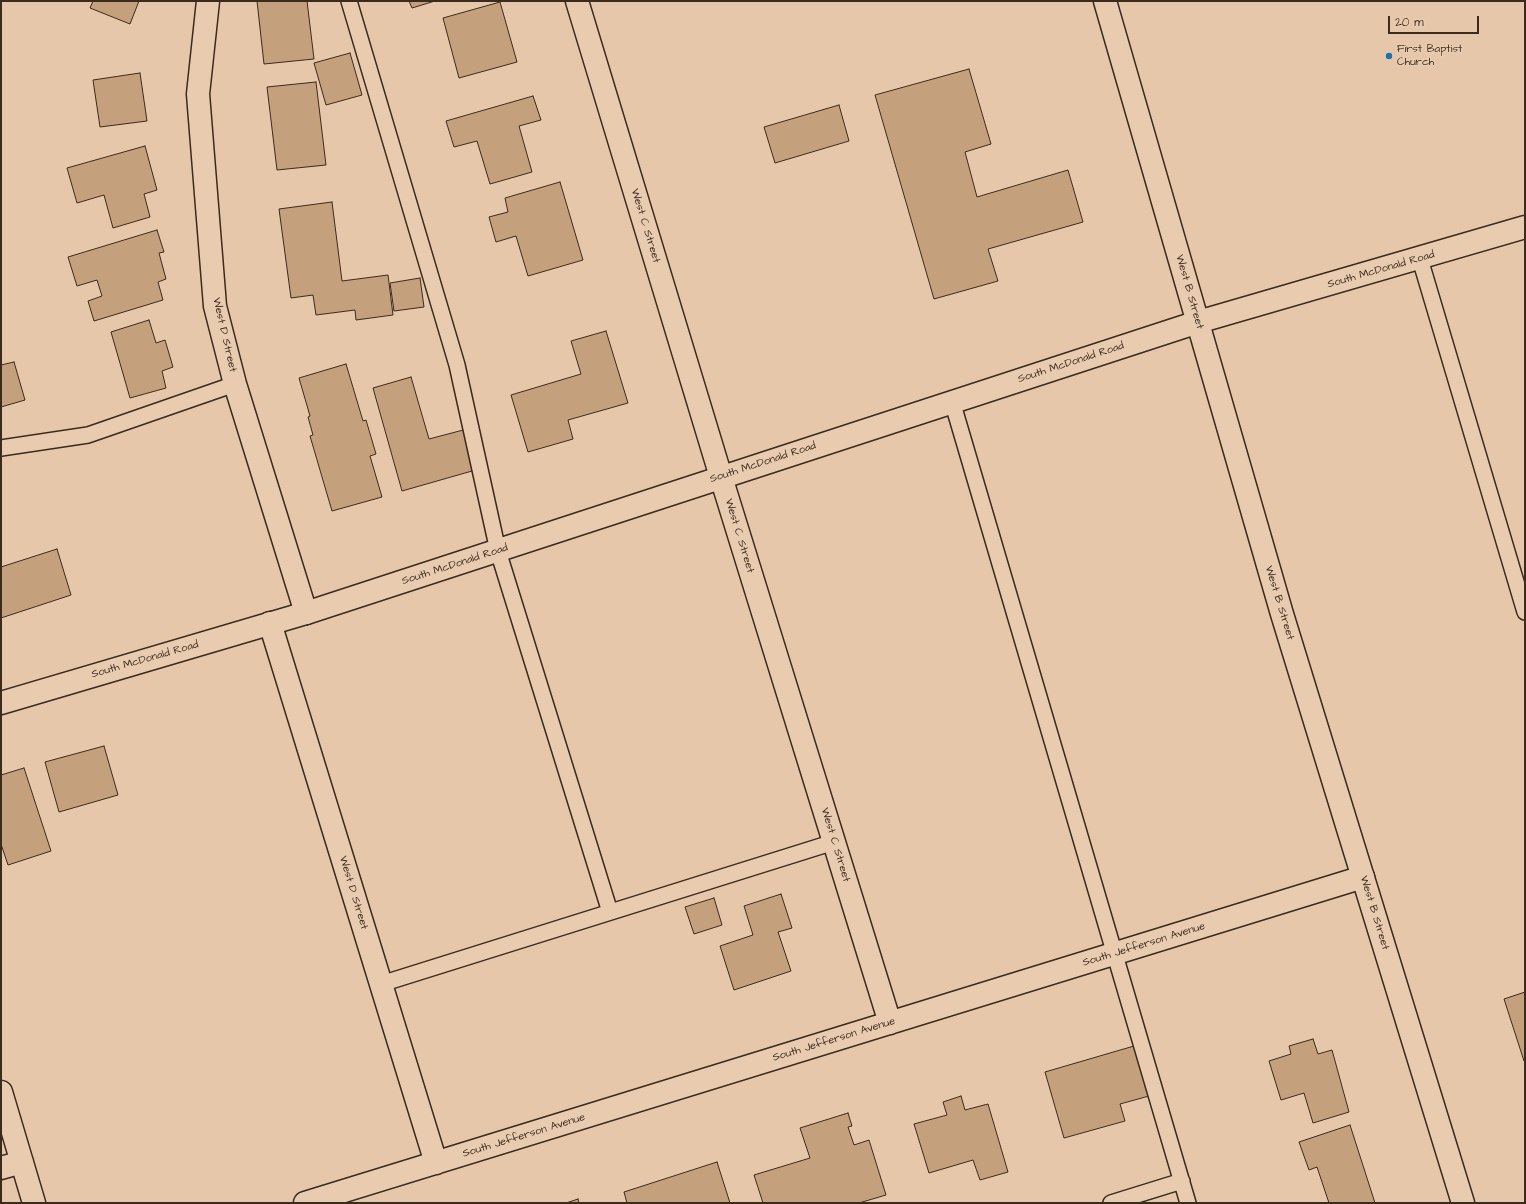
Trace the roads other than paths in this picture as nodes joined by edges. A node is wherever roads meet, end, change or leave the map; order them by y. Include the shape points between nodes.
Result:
1 (208, 1) edge
2 (349, 1) edge
3 (577, 1) edge
4 (1105, 1) edge
5 (1525, 227) edge
6 (1420, 258) junction
7 (1198, 322) junction
8 (235, 384) junction
9 (952, 401) junction
10 (1, 448) edge
11 (721, 477) junction
12 (498, 551) junction
13 (1525, 612) edge
14 (306, 613) junction
15 (270, 623) junction
16 (1, 702) edge
17 (834, 842) junction
18 (1363, 877) junction
19 (610, 912) junction
20 (1115, 954) junction
21 (381, 984) junction
22 (890, 1023) junction
23 (1, 1092) edge
24 (22, 1162) junction
25 (436, 1163) junction
26 (1, 1168) edge
27 (1182, 1181) junction
28 (34, 1203) edge
29 (305, 1203) edge
30 (1111, 1203) edge
31 (1188, 1203) edge
32 (1462, 1203) edge

1 - 8 street, West D Street via 198,94 215,306
2 - 12 lane via 457,365
3 - 11 street, West C Street
4 - 7 street, West B Street
5 - 6 street, South McDonald Road
6 - 7 street, South McDonald Road
6 - 13 lane
7 - 9 street, South McDonald Road
7 - 18 street, West B Street via 1280,606
8 - 10 lane via 88,434
8 - 14 street, West D Street
9 - 11 street, South McDonald Road
9 - 20 lane
11 - 12 street, South McDonald Road
11 - 17 street, West C Street
12 - 14 street, South McDonald Road
12 - 19 lane
14 - 15 street, South McDonald Road
15 - 16 street, South McDonald Road
15 - 21 street, West D Street
17 - 19 lane
17 - 22 street, West C Street
18 - 20 street, South Jefferson Avenue
18 - 32 street, West B Street
19 - 21 lane
20 - 22 street, South Jefferson Avenue
20 - 27 lane
21 - 25 street, West D Street
22 - 25 street, South Jefferson Avenue
23 - 24 street
24 - 26 street
24 - 28 street
25 - 29 street, South Jefferson Avenue
27 - 30 lane
27 - 31 lane

